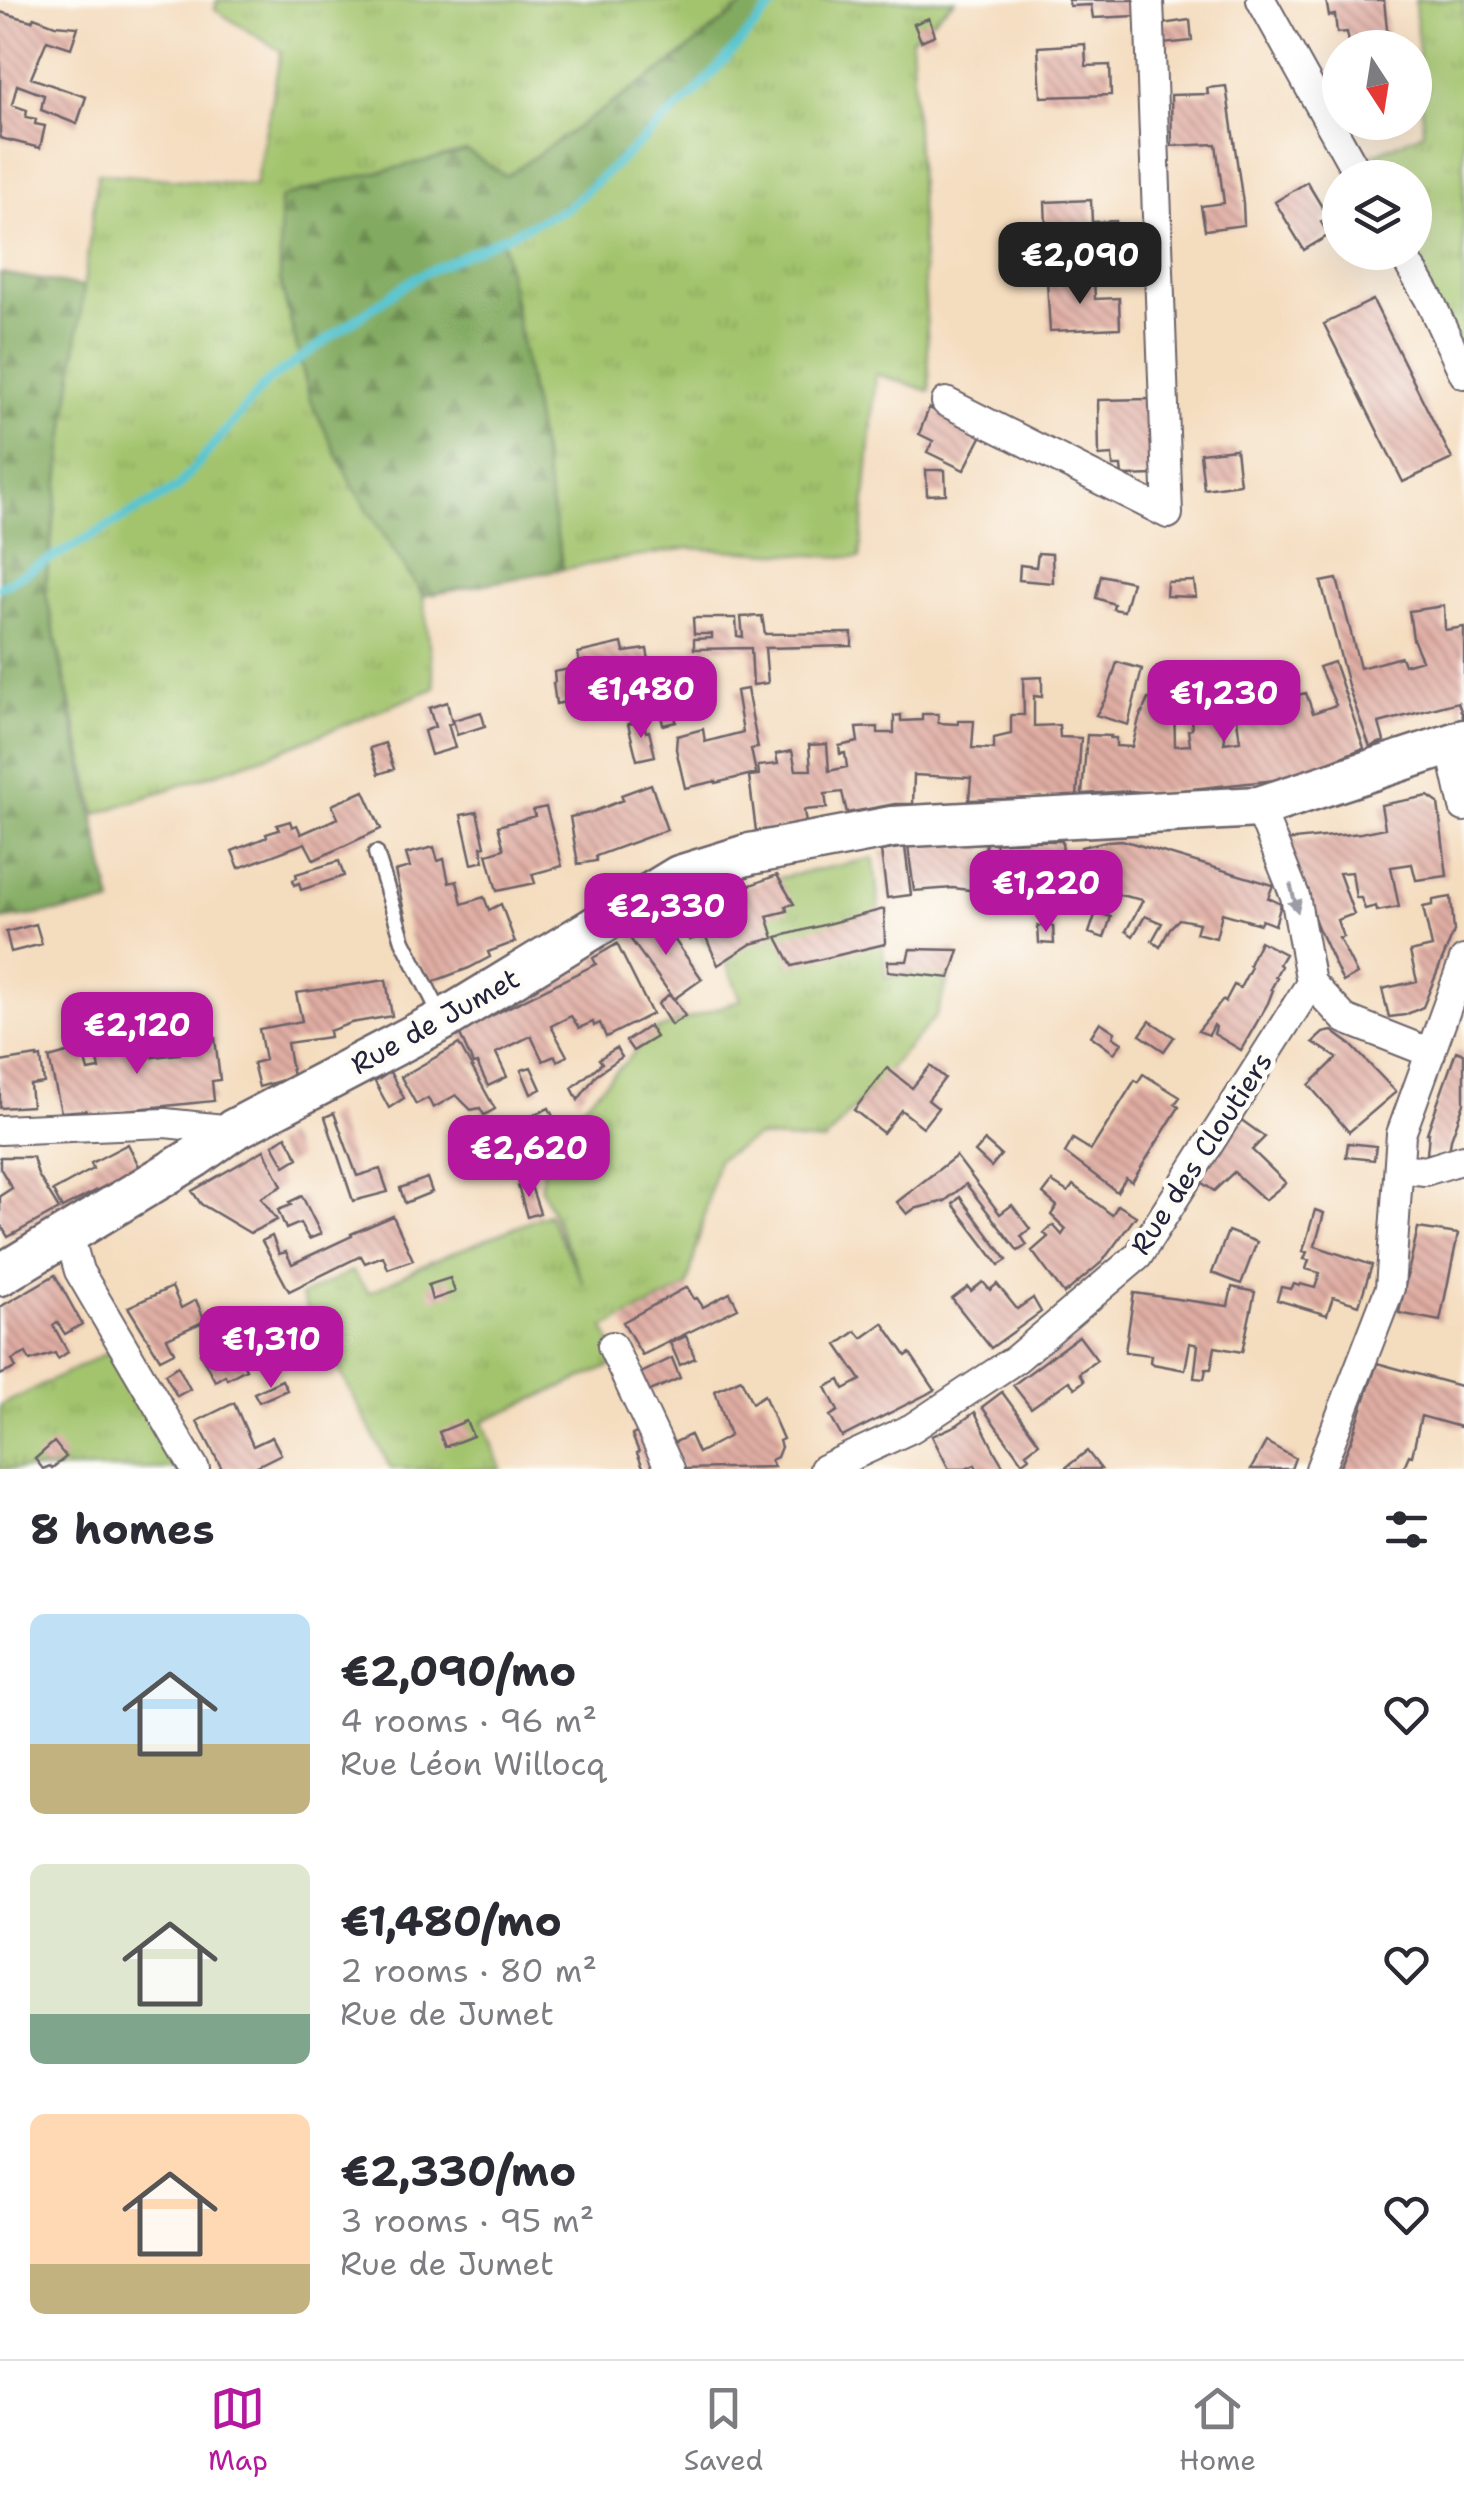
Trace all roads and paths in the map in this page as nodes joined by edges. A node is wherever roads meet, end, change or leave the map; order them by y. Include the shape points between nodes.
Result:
1 (1149, 0) edge
2 (1261, 0) edge
3 (1350, 160) edge
4 (1412, 270) edge
5 (1464, 374) edge
6 (946, 402) dead end
7 (1457, 742) edge
8 (1259, 807) junction
9 (1464, 808) edge
10 (376, 853) dead end
11 (1464, 960) edge
12 (1311, 983) junction
13 (444, 1020) junction
14 (1432, 1053) junction
15 (0, 1130) edge
16 (232, 1130) junction
17 (1464, 1159) edge
18 (1399, 1168) junction
19 (68, 1235) junction
20 (0, 1276) edge
21 (612, 1346) dead end
22 (195, 1469) edge
23 (670, 1469) edge
24 (824, 1469) edge
25 (1320, 1469) edge

1 - 6 street via 1168,514
2 - 3 street
4 - 5 street
7 - 8 street, Rue de Jumet
7 - 9 street
8 -> 12 street via 1296,896
8 - 13 street, Rue de Jumet via 892,827 750,854 679,876
10 - 13 lane via 403,941
11 - 14 street
12 - 14 street via 1345,1019
12 - 24 street, Rue des Cloutiers via 1138,1256 1016,1360 912,1428
13 - 16 street, Rue de Jumet
14 - 18 street via 1401,1134
15 - 16 street via 165,1123
16 - 19 street, Rue de Jumet
17 - 18 street via 1426,1172
18 - 25 street via 1390,1288
19 - 20 street, Rue de Jumet
19 - 22 street via 80,1270
21 - 23 street

